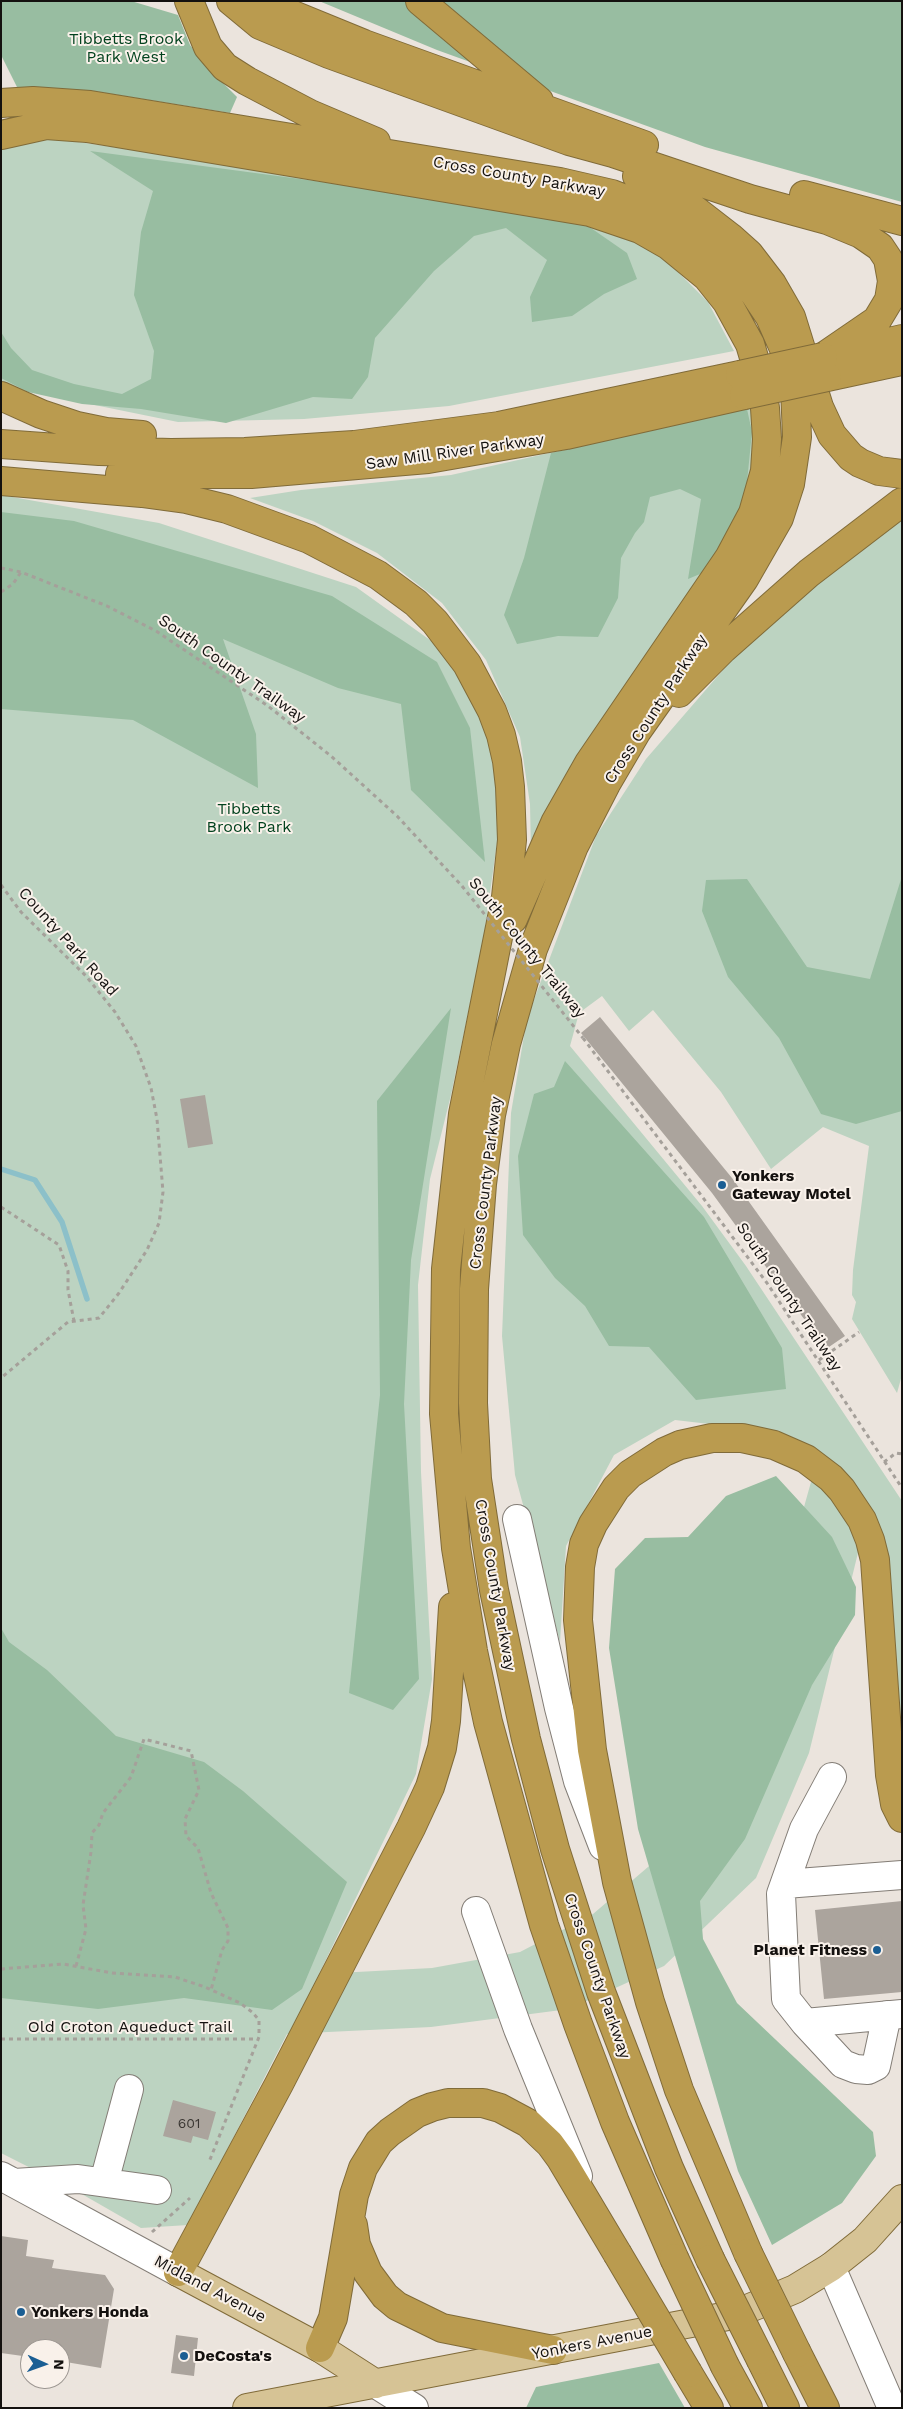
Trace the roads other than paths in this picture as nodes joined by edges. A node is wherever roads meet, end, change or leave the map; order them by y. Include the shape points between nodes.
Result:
1 (189, 1) edge
2 (231, 1) edge
3 (259, 1) edge
4 (420, 1) edge
5 (1, 103) edge
6 (550, 111) junction
7 (1, 135) edge
8 (569, 141) junction
9 (424, 161) junction
10 (897, 219) edge
11 (902, 340) edge
12 (902, 361) edge
13 (825, 367) junction
14 (742, 385) junction
15 (1, 396) edge
16 (1, 444) edge
17 (318, 447) junction
18 (1, 468) edge
19 (902, 474) edge
20 (1, 481) edge
21 (902, 502) edge
22 (637, 731) junction
23 (483, 1010) junction
24 (517, 1519) dead end
25 (456, 1548) junction
26 (832, 1777) dead end
27 (902, 1818) edge
28 (902, 1875) edge
29 (617, 1882) junction
30 (785, 1884) junction
31 (476, 1912) dead end
32 (895, 2014) edge
33 (805, 2023) junction
34 (128, 2089) dead end
35 (8, 2180) edge
36 (104, 2182) junction
37 (157, 2190) dead end
38 (584, 2194) junction
39 (354, 2196) junction
40 (902, 2198) edge
41 (831, 2267) junction
42 (178, 2272) junction
43 (320, 2348) junction
44 (553, 2350) junction
45 (376, 2384) junction
46 (247, 2408) edge
47 (414, 2408) edge
48 (709, 2408) edge
49 (748, 2408) edge
50 (785, 2408) edge
51 (825, 2408) edge
52 (892, 2408) edge

1 - 9 highway via 208,47 235,74 310,114
2 - 8 highway via 260,25 310,48
3 - 6 highway via 364,44
4 - 6 highway
5 - 9 highway via 33,101 90,105
6 - 10 highway via 722,171
7 - 23 highway via 46,125 87,128 590,212 640,229 668,245 707,277 736,316 755,362 766,424 765,472 753,513 729,558 615,723 563,808 514,918
8 - 13 highway via 827,220 874,242 890,265 889,300 877,320
8 - 19 highway via 677,198 703,215 748,254 772,284 791,317 819,407 832,435 860,463 878,471
9 - 22 highway, Cross County Parkway via 595,190 666,215 705,241 738,272 770,318 785,351 795,388 797,437 790,484 779,518 744,579
11 - 13 highway, Saw Mill River Parkway
12 - 13 highway, Saw Mill River Parkway
13 - 14 highway, Saw Mill River Parkway, bridge
14 - 17 highway, Saw Mill River Parkway via 499,426
14 - 18 highway, Saw Mill River Parkway via 602,428 497,448 357,466 251,474 170,475
15 - 17 highway via 49,417 106,432 181,438 236,438
16 - 17 highway, Saw Mill River Parkway via 171,453
20 - 23 highway via 173,496 244,515 294,532 357,562 397,588 435,622 468,664 481,687 501,735 510,787 510,868
21 - 22 highway via 795,585
22 - 50 highway, Cross County Parkway, bridge via 590,815 560,879 533,949 506,1044 491,1115 478,1219 472,1327 480,1507 526,1739 555,1849 589,1957 626,2062 669,2168
23 - 25 highway, Cross County Parkway via 463,1114 446,1269 444,1414
24 - 29 street via 578,1781
25 - 42 highway via 446,1721 430,1787 412,1828 279,2084
25 - 49 highway, Cross County Parkway, bridge via 486,1713 539,1907 593,2064 642,2187 725,2366
26 - 30 street via 804,1829
27 - 29 highway via 895,1804 890,1775 878,1583 870,1540 862,1520 831,1478 806,1459 774,1445 742,1438 696,1441 658,1455 630,1474 616,1488 584,1544 578,1620 586,1702
28 - 30 street
29 - 51 highway, bridge via 650,2002 679,2090 748,2253
30 - 33 street via 781,1894 786,1999
31 - 38 street via 518,2029
32 - 33 street
32 - 33 street via 876,2066 868,2070 843,2064
34 - 36 street
35 - 36 street
35 - 42 street, Midland Avenue
36 - 37 street
38 - 39 highway via 550,2144 528,2123 500,2108 465,2102 432,2106 390,2132 363,2168
38 - 48 highway, bridge
39 - 43 highway via 333,2318
39 - 44 highway via 353,2230 362,2260 376,2285 397,2306 442,2328
40 - 41 main road, Yonkers Avenue via 878,2227
41 - 44 main road, Yonkers Avenue via 795,2289 733,2314
41 - 52 street
42 - 43 main road, Midland Avenue
43 - 45 main road, Midland Avenue
44 - 45 main road, Yonkers Avenue
45 - 46 main road, Yonkers Avenue
45 - 47 street, Midland Avenue

